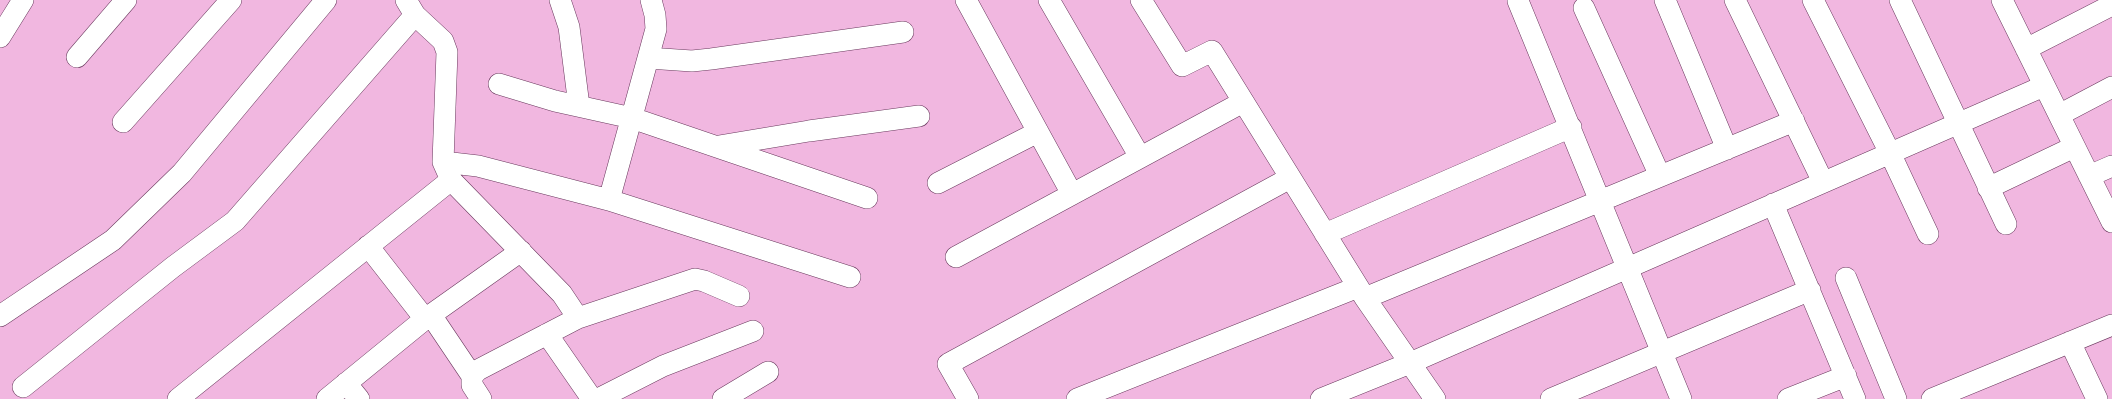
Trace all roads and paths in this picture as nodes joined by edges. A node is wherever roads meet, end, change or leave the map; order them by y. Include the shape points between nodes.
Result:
1 (23, 0) edge
2 (126, 0) edge
3 (231, 0) edge
4 (326, 0) edge
5 (560, 0) edge
6 (650, 0) edge
7 (966, 0) edge
8 (1049, 0) edge
9 (1141, 0) edge
10 (1665, 0) edge
11 (1735, 0) edge
12 (1813, 0) edge
13 (1900, 0) edge
14 (2002, 0) edge
15 (1518, 1) dead end
16 (2112, 5) edge
17 (410, 8) edge
18 (1584, 8) dead end
19 (903, 32) dead end
20 (0, 37) edge
21 (2026, 49) junction
22 (77, 57) dead end
23 (648, 58) junction
24 (499, 84) dead end
25 (2044, 86) junction
26 (2112, 87) edge
27 (1243, 102) junction
28 (579, 106) junction
29 (2058, 115) junction
30 (919, 116) dead end
31 (632, 118) junction
32 (1794, 121) junction
33 (123, 122) dead end
34 (1958, 123) junction
35 (1571, 127) junction
36 (1038, 132) junction
37 (2074, 146) junction
38 (716, 147) junction
39 (1727, 149) junction
40 (1890, 153) junction
41 (1140, 158) junction
42 (2112, 166) edge
43 (447, 171) junction
44 (1660, 176) junction
45 (2089, 176) junction
46 (1290, 178) junction
47 (1823, 182) junction
48 (938, 183) dead end
49 (1988, 188) junction
50 (1072, 194) junction
51 (867, 198) dead end
52 (609, 200) junction
53 (1601, 201) junction
54 (1774, 204) junction
55 (2112, 222) edge
56 (2006, 224) dead end
57 (1325, 234) junction
58 (1928, 234) dead end
59 (368, 246) junction
60 (521, 252) junction
61 (956, 257) dead end
62 (1627, 268) junction
63 (850, 277) dead end
64 (1846, 278) dead end
65 (1810, 290) junction
66 (1361, 292) junction
67 (739, 296) dead end
68 (0, 316) edge
69 (428, 317) junction
70 (578, 318) junction
71 (2112, 325) edge
72 (752, 331) dead end
73 (547, 334) junction
74 (2070, 342) junction
75 (1662, 352) junction
76 (1410, 363) junction
77 (768, 372) dead end
78 (472, 376) junction
79 (1846, 376) junction
80 (346, 383) junction
81 (23, 387) dead end
82 (178, 399) edge
83 (327, 399) edge
84 (359, 399) edge
85 (482, 399) edge
86 (592, 399) edge
87 (598, 399) edge
88 (723, 399) edge
89 (968, 399) edge
90 (1077, 399) edge
91 (1321, 399) edge
92 (1435, 399) edge
93 (1551, 399) edge
94 (1682, 399) edge
95 (1788, 399) edge
96 (1856, 399) edge
97 (1896, 399) edge
98 (1932, 399) edge
99 (2097, 399) edge

1 - 20 street
2 - 22 street
3 - 33 street
4 - 68 street via 182,173 113,240
5 - 28 street via 569,27
6 - 23 street via 656,30
7 - 36 street
8 - 41 street
9 - 27 street via 1182,66 1212,51
10 - 39 street
11 - 32 street
12 - 40 street
13 - 34 street
14 - 21 street
15 - 35 street
16 - 21 street
17 - 43 street via 443,41 447,52
17 - 81 street via 235,221
18 - 44 street
19 - 23 street via 692,61
21 - 25 street
23 - 31 street
24 - 28 street
25 - 29 street
25 - 34 street
26 - 29 street
27 - 41 street
27 - 46 street
28 - 31 street
29 - 37 street
30 - 38 street
31 - 38 street
31 - 52 street
32 - 39 street
32 - 47 street
34 - 40 street
34 - 49 street
35 - 53 street
35 - 57 street
36 - 48 street
36 - 50 street
37 - 45 street
37 - 49 street
38 - 51 street
39 - 44 street
40 - 47 street
40 - 58 street
41 - 50 street
42 - 45 street
43 - 52 street via 478,166
43 - 59 street
43 - 60 street
44 - 53 street
45 - 55 street
46 - 57 street
46 - 89 street via 948,364
47 - 54 street
49 - 56 street
50 - 61 street
52 - 63 street
53 - 62 street
53 - 66 street
54 - 62 street
54 - 65 street
57 - 66 street
59 - 69 street
59 - 82 street
60 - 69 street
60 - 70 street via 562,294
62 - 75 street
62 - 76 street
64 - 97 street
65 - 75 street
65 - 79 street
66 - 76 street
66 - 90 street
67 - 70 street via 695,279
69 - 78 street
69 - 80 street
70 - 73 street
71 - 74 street
72 - 87 street via 663,366
73 - 78 street via 478,370
73 - 86 street
74 - 98 street
74 - 99 street
75 - 93 street
75 - 94 street
76 - 91 street
76 - 92 street
77 - 88 street
78 - 85 street via 472,385
79 - 95 street
79 - 96 street
80 - 83 street
80 - 84 street

